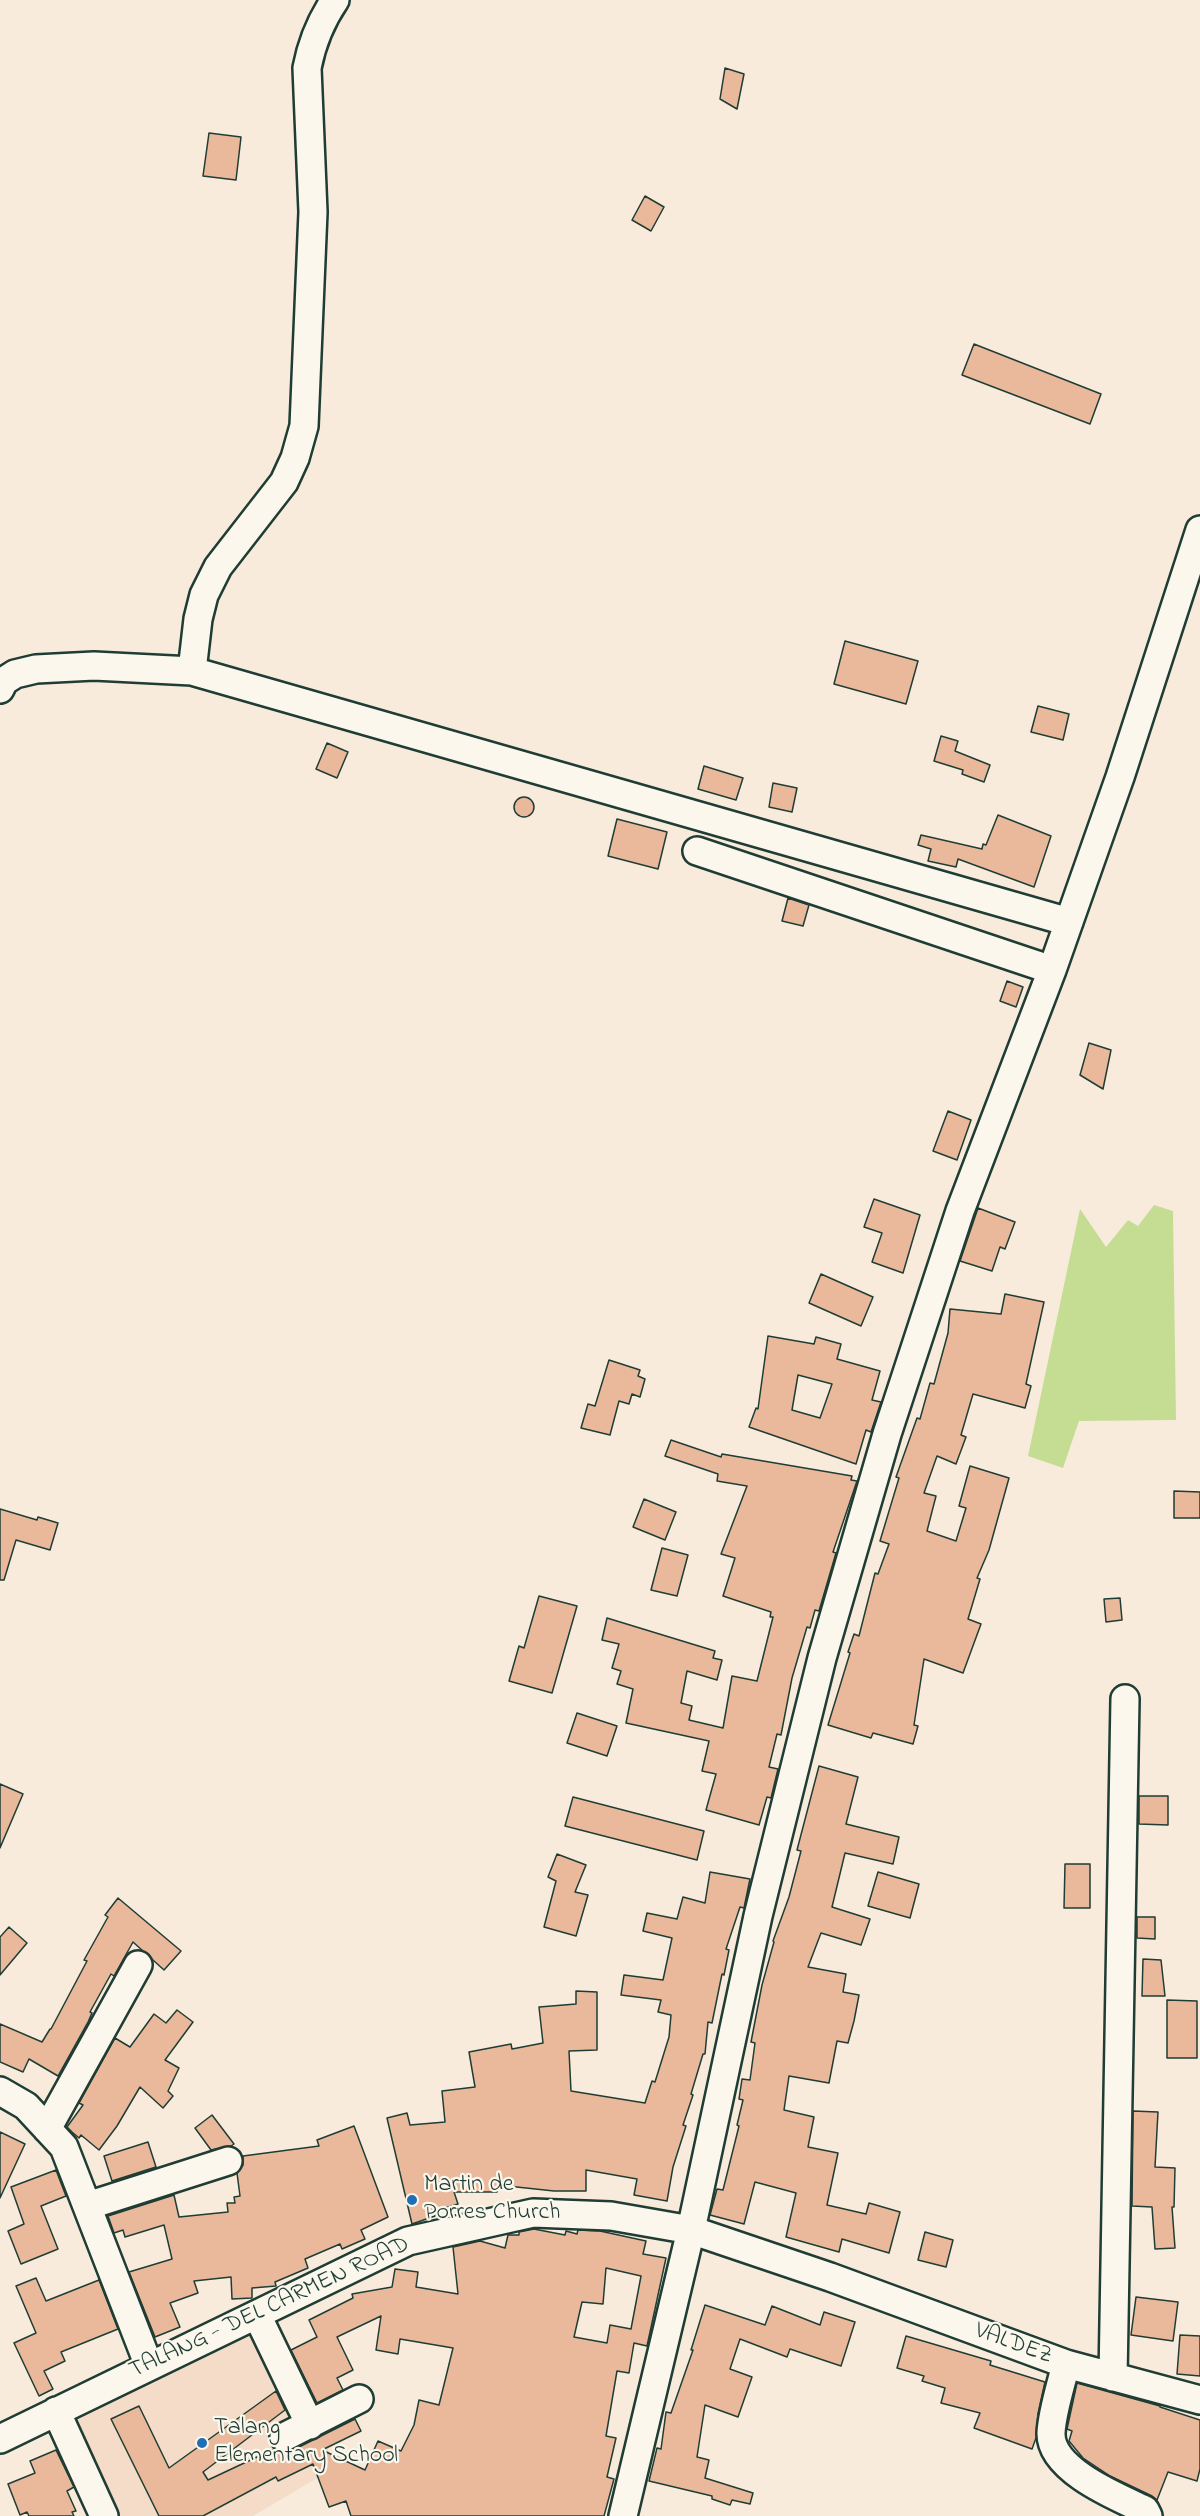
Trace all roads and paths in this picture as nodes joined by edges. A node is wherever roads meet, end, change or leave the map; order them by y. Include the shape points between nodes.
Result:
1 (335, 0) edge
2 (1200, 530) edge
3 (192, 671) junction
4 (0, 690) edge
5 (698, 851) dead end
6 (1069, 922) junction
7 (1052, 970) junction
8 (1125, 1698) dead end
9 (138, 1965) dead end
10 (0, 2091) edge
11 (47, 2129) junction
12 (228, 2161) dead end
13 (87, 2206) junction
14 (690, 2230) junction
15 (830, 2277) joint
16 (257, 2315) junction
17 (1066, 2364) junction
18 (149, 2366) junction
19 (1113, 2378) junction
20 (359, 2399) dead end
21 (1200, 2400) edge
22 (56, 2411) junction
23 (310, 2425) junction
24 (284, 2437) dead end
25 (0, 2439) edge
26 (104, 2516) edge
27 (623, 2516) edge
28 (1148, 2516) edge

1 - 3 street via 321,21 307,68 313,212 304,426 284,482 218,567 204,595
2 - 6 street
3 - 4 street via 94,666 36,669 15,674 4,681
3 - 6 street
5 - 7 street
6 - 7 street
7 - 14 street via 960,1211 887,1434 825,1647 758,1916
8 - 19 street
9 - 11 street
10 - 11 street via 26,2106
11 - 13 street via 64,2147
12 - 13 street
13 - 18 street
14 - 15 street, TALANG - DEL CARMEN ROAD
14 - 16 street, TALANG - DEL CARMEN ROAD via 611,2216 533,2213 408,2241
14 - 27 street
15 - 17 street, VALDEZ
16 - 18 street, TALANG - DEL CARMEN ROAD
16 - 23 street
17 - 19 street, VALDEZ
17 - 28 street via 1051,2434 1058,2456 1079,2475 1145,2510
18 - 22 street, TALANG - DEL CARMEN ROAD
19 - 21 street, VALDEZ
20 - 23 street
22 - 25 street, TALANG - DEL CARMEN ROAD
22 - 26 street
23 - 24 street

